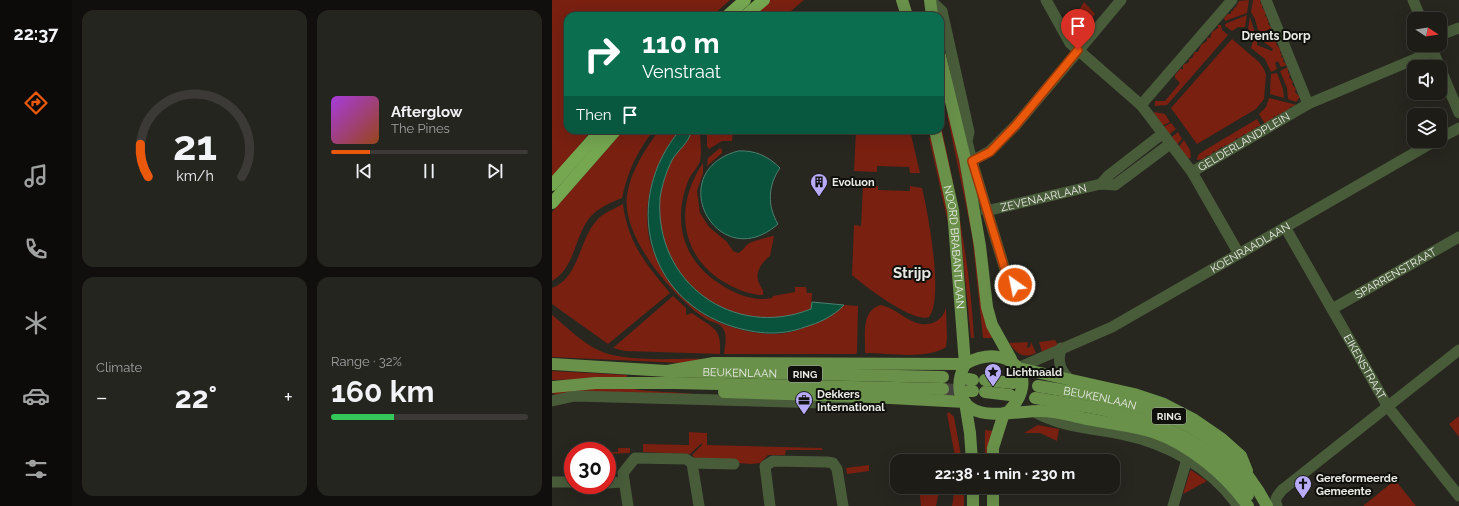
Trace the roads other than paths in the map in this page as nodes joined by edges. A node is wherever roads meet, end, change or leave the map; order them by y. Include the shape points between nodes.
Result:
1 (745, 0) edge
2 (764, 0) edge
3 (902, 0) edge
4 (930, 0) edge
5 (1046, 0) edge
6 (1121, 0) edge
7 (1232, 0) edge
8 (1266, 0) edge
9 (1414, 0) edge
10 (732, 12) edge
11 (750, 12) edge
12 (906, 12) edge
13 (936, 12) edge
14 (1418, 12) edge
15 (1459, 28) edge
16 (1447, 32) edge
17 (944, 38) edge
18 (1078, 50) junction
19 (1423, 52) edge
20 (1434, 52) edge
21 (944, 72) edge
22 (1308, 104) junction
23 (1141, 105) junction
24 (1459, 113) edge
25 (1459, 128) edge
26 (597, 134) edge
27 (612, 134) edge
28 (936, 134) edge
29 (1162, 134) junction
30 (1447, 134) edge
31 (1170, 144) junction
32 (1423, 148) edge
33 (972, 161) junction
34 (1192, 172) junction
35 (1101, 184) junction
36 (552, 185) edge
37 (552, 203) edge
38 (986, 211) junction
39 (1285, 227) junction
40 (1459, 237) edge
41 (1239, 254) junction
42 (1015, 285) dead end
43 (1332, 309) junction
44 (963, 343) junction
45 (1061, 348) junction
46 (1459, 350) edge
47 (554, 364) edge
48 (946, 364) junction
49 (965, 364) junction
50 (1014, 364) junction
51 (667, 371) junction
52 (1071, 381) junction
53 (552, 382) edge
54 (675, 383) junction
55 (1013, 383) dead end
56 (572, 384) junction
57 (552, 387) edge
58 (974, 388) junction
59 (1010, 395) dead end
60 (853, 396) junction
61 (554, 399) edge
62 (950, 401) junction
63 (1388, 406) junction
64 (1033, 411) junction
65 (1006, 412) junction
66 (969, 424) junction
67 (971, 454) edge
68 (993, 454) edge
69 (1187, 459) junction
70 (692, 463) junction
71 (734, 464) dead end
72 (1248, 476) junction
73 (552, 482) edge
74 (564, 482) edge
75 (616, 482) edge
76 (624, 482) junction
77 (973, 494) edge
78 (993, 494) edge
79 (1459, 496) edge
80 (1273, 504) edge
81 (628, 506) edge
82 (699, 506) edge
83 (770, 506) edge
84 (843, 506) edge
85 (973, 506) edge
86 (993, 506) edge
87 (1173, 506) edge
88 (1238, 506) edge
89 (1248, 506) edge
90 (1255, 506) edge

1 - 10 highway
2 - 11 highway
3 - 12 main road
4 - 13 main road
5 - 18 street, GELDERLANDPLEIN via 1070,43
6 - 18 street
7 - 23 street
8 - 22 street
9 - 14 street
15 - 16 street
17 - 33 street via 970,132 967,141
18 - 23 street, GELDERLANDPLEIN
18 - 33 street via 1016,125 990,152
19 - 22 street, GELDERLANDPLEIN
20 - 24 street
21 - 50 main road, NOORD BRABANTLAAN via 965,159 980,246 987,307 992,325
22 - 34 street, GELDERLANDPLEIN
23 - 29 street, GELDERLANDPLEIN
25 - 30 street
26 - 36 highway
27 - 37 highway
28 - 44 main road, NOORD BRABANTLAAN via 953,210
29 - 31 street, GELDERLANDPLEIN
29 - 35 street, ZEVENAARLAAN via 1108,175
31 - 34 street, GELDERLANDPLEIN
31 - 35 street, ZEVENAARLAAN via 1115,184
32 - 39 street, KOENRAADLAAN
33 - 38 street
34 - 41 street
35 - 38 street, ZEVENAARLAAN
38 - 42 street via 1009,283
39 - 41 street, KOENRAADLAAN
39 - 43 street, EIKENSTRAAT
40 - 43 street, SPARRENSTRAAT
41 - 45 street, KOENRAADLAAN via 1112,326
43 - 63 street, EIKENSTRAAT
44 - 48 main road
44 - 49 main road, NOORD BRABANTLAAN
45 - 50 street, KOENRAADLAAN
45 - 52 street via 1059,364 1062,372
46 - 63 street
47 - 51 main road, BEUKENLAAN / RING
48 - 49 main road
48 - 51 main road via 714,363
49 - 50 main road via 989,355
49 - 58 main road via 959,383 960,393
50 - 52 main road
50 - 65 main road, NOORD BRABANTLAAN via 1021,376 1022,391 1018,401
51 - 54 main road, BEUKENLAAN / RING via 943,383
52 - 72 main road via 1134,394 1179,411 1232,448 1243,460
53 - 56 main road, BEUKENLAAN / RING
54 - 56 main road, BEUKENLAAN / RING
54 - 60 main road via 712,392
55 - 58 main road
56 - 57 main road, BEUKENLAAN / RING
58 - 59 main road
58 - 62 main road
58 - 65 main road via 971,409 991,414
58 - 66 main road
60 - 61 street via 842,403 575,396
60 - 62 main road
62 - 66 main road via 960,408
63 - 79 street, EIKENSTRAAT
63 - 80 street via 1282,490
64 - 65 main road
64 - 69 street via 1047,419 1067,425 1149,440
64 - 89 main road via 1065,414 1166,437 1206,463
65 - 68 main road, NOORD BRABANTLAAN via 994,441
66 - 67 main road
69 - 87 street
69 - 88 street via 1211,477
70 - 71 street
70 - 76 street via 686,459 637,458 625,470
70 - 82 street
72 - 80 main road, BEUKENLAAN / RING
72 - 90 main road, BEUKENLAAN / RING via 1216,445 1166,415 1128,403 1036,392 1154,423 1183,436 1220,463 1239,482
73 - 74 street
75 - 76 street
76 - 81 street
77 - 85 main road
78 - 86 main road
83 - 84 street via 765,466 773,461 833,463 837,468

